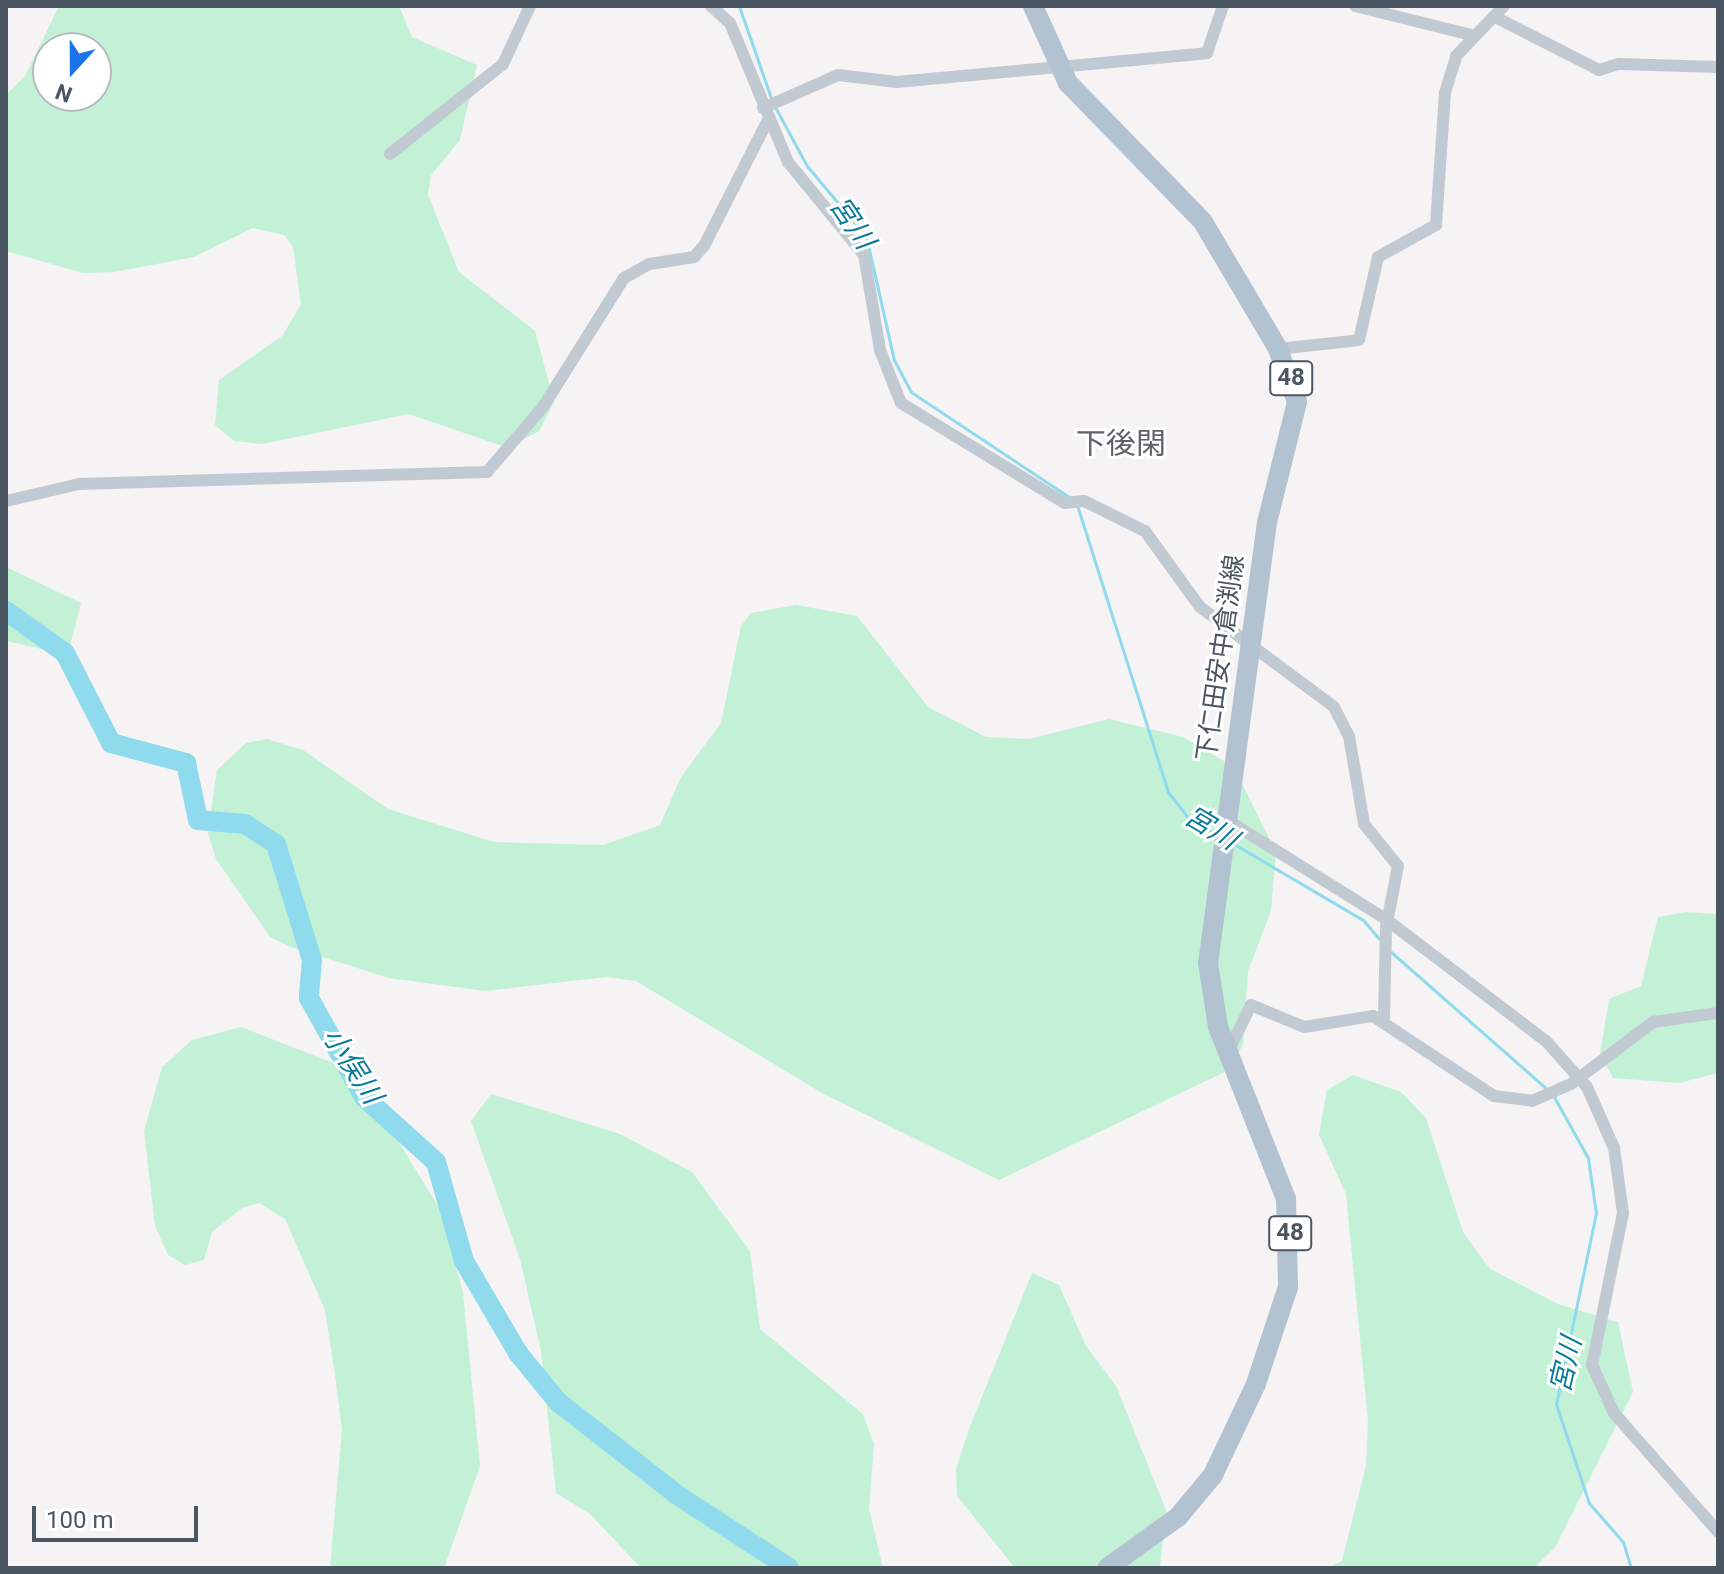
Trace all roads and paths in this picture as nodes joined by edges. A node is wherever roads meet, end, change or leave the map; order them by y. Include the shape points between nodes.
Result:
1 (530, 6) edge
2 (711, 6) edge
3 (1033, 6) edge
4 (1223, 6) edge
5 (1355, 6) edge
6 (1500, 12) edge
7 (1471, 35) junction
8 (1057, 66) junction
9 (1718, 67) edge
10 (766, 114) junction
11 (390, 154) dead end
12 (1278, 349) junction
13 (6, 501) edge
14 (1250, 642) junction
15 (1224, 823) junction
16 (1387, 924) junction
17 (1718, 1013) edge
18 (1384, 1019) junction
19 (1229, 1050) junction
20 (1575, 1080) junction
21 (1718, 1532) edge
22 (1107, 1568) edge

1 - 11 street via 503,64
2 - 10 street via 730,23
3 - 8 main road, 下仁田安中倉渕線 / 48
4 - 8 street via 1207,53
5 - 7 street
6 - 7 street
6 - 9 street via 1599,70 1619,64
7 - 12 street via 1445,93 1436,225 1378,257 1359,340
8 - 10 street via 897,82 838,75 790,96
8 - 12 main road, 下仁田安中倉渕線 / 48 via 1203,222
10 - 13 street via 704,246 694,257 649,264 624,278 536,417 487,472 79,484
10 - 14 street via 788,162 864,255 880,350 901,403 1068,502 1084,501 1145,531 1184,591
12 - 14 main road, 下仁田安中倉渕線 / 48 via 1292,381 1296,425 1267,522
14 - 15 main road, 下仁田安中倉渕線 / 48
14 - 16 street via 1334,707 1349,736 1364,824 1398,866
15 - 16 street
15 - 19 main road, 下仁田安中倉渕線 / 48 via 1209,984
16 - 18 street
16 - 20 street via 1546,1041
17 - 20 street via 1673,1013 1653,1022
18 - 19 street via 1364,1016 1304,1027 1251,1005
18 - 20 street via 1494,1096 1532,1101
19 - 22 main road, 下仁田安中倉渕線 / 48 via 1286,1199 1291,1262 1284,1309 1213,1475 1178,1517
20 - 21 street via 1614,1148 1623,1213 1592,1365 1614,1413

